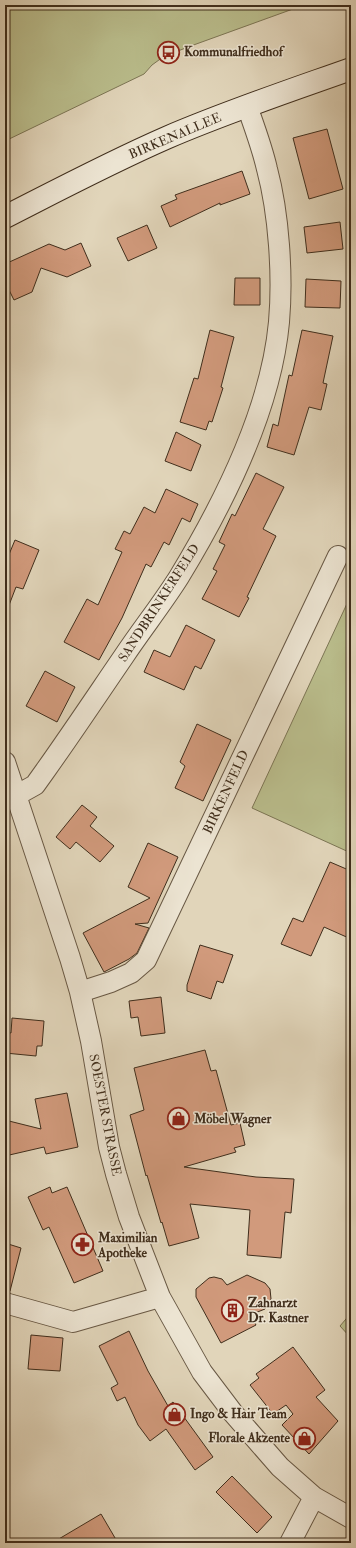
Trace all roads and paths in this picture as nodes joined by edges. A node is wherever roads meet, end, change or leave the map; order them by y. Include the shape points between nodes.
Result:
1 (351, 69) edge
2 (247, 106) junction
3 (5, 217) edge
4 (338, 556) dead end
5 (5, 762) edge
6 (17, 795) junction
7 (80, 992) junction
8 (160, 1297) junction
9 (5, 1303) edge
10 (314, 1497) junction
11 (351, 1518) edge
12 (290, 1543) edge

1 - 2 main road, BIRKENALLEE
2 - 3 main road, BIRKENALLEE via 166,138 88,174
2 - 6 street, SANDBRINKERFELD via 268,169 279,248 279,321 275,353 259,412 231,479 178,578 35,785
4 - 7 street, BIRKENFELD via 146,960 131,973
5 - 6 street, SOESTER STRASSE
6 - 7 street, SOESTER STRASSE
7 - 8 street, SOESTER STRASSE via 114,1167 129,1216
8 - 9 street via 73,1322
8 - 10 street, SOESTER STRASSE via 202,1372 233,1413 280,1467
10 - 11 street, SOESTER STRASSE
10 - 12 street

